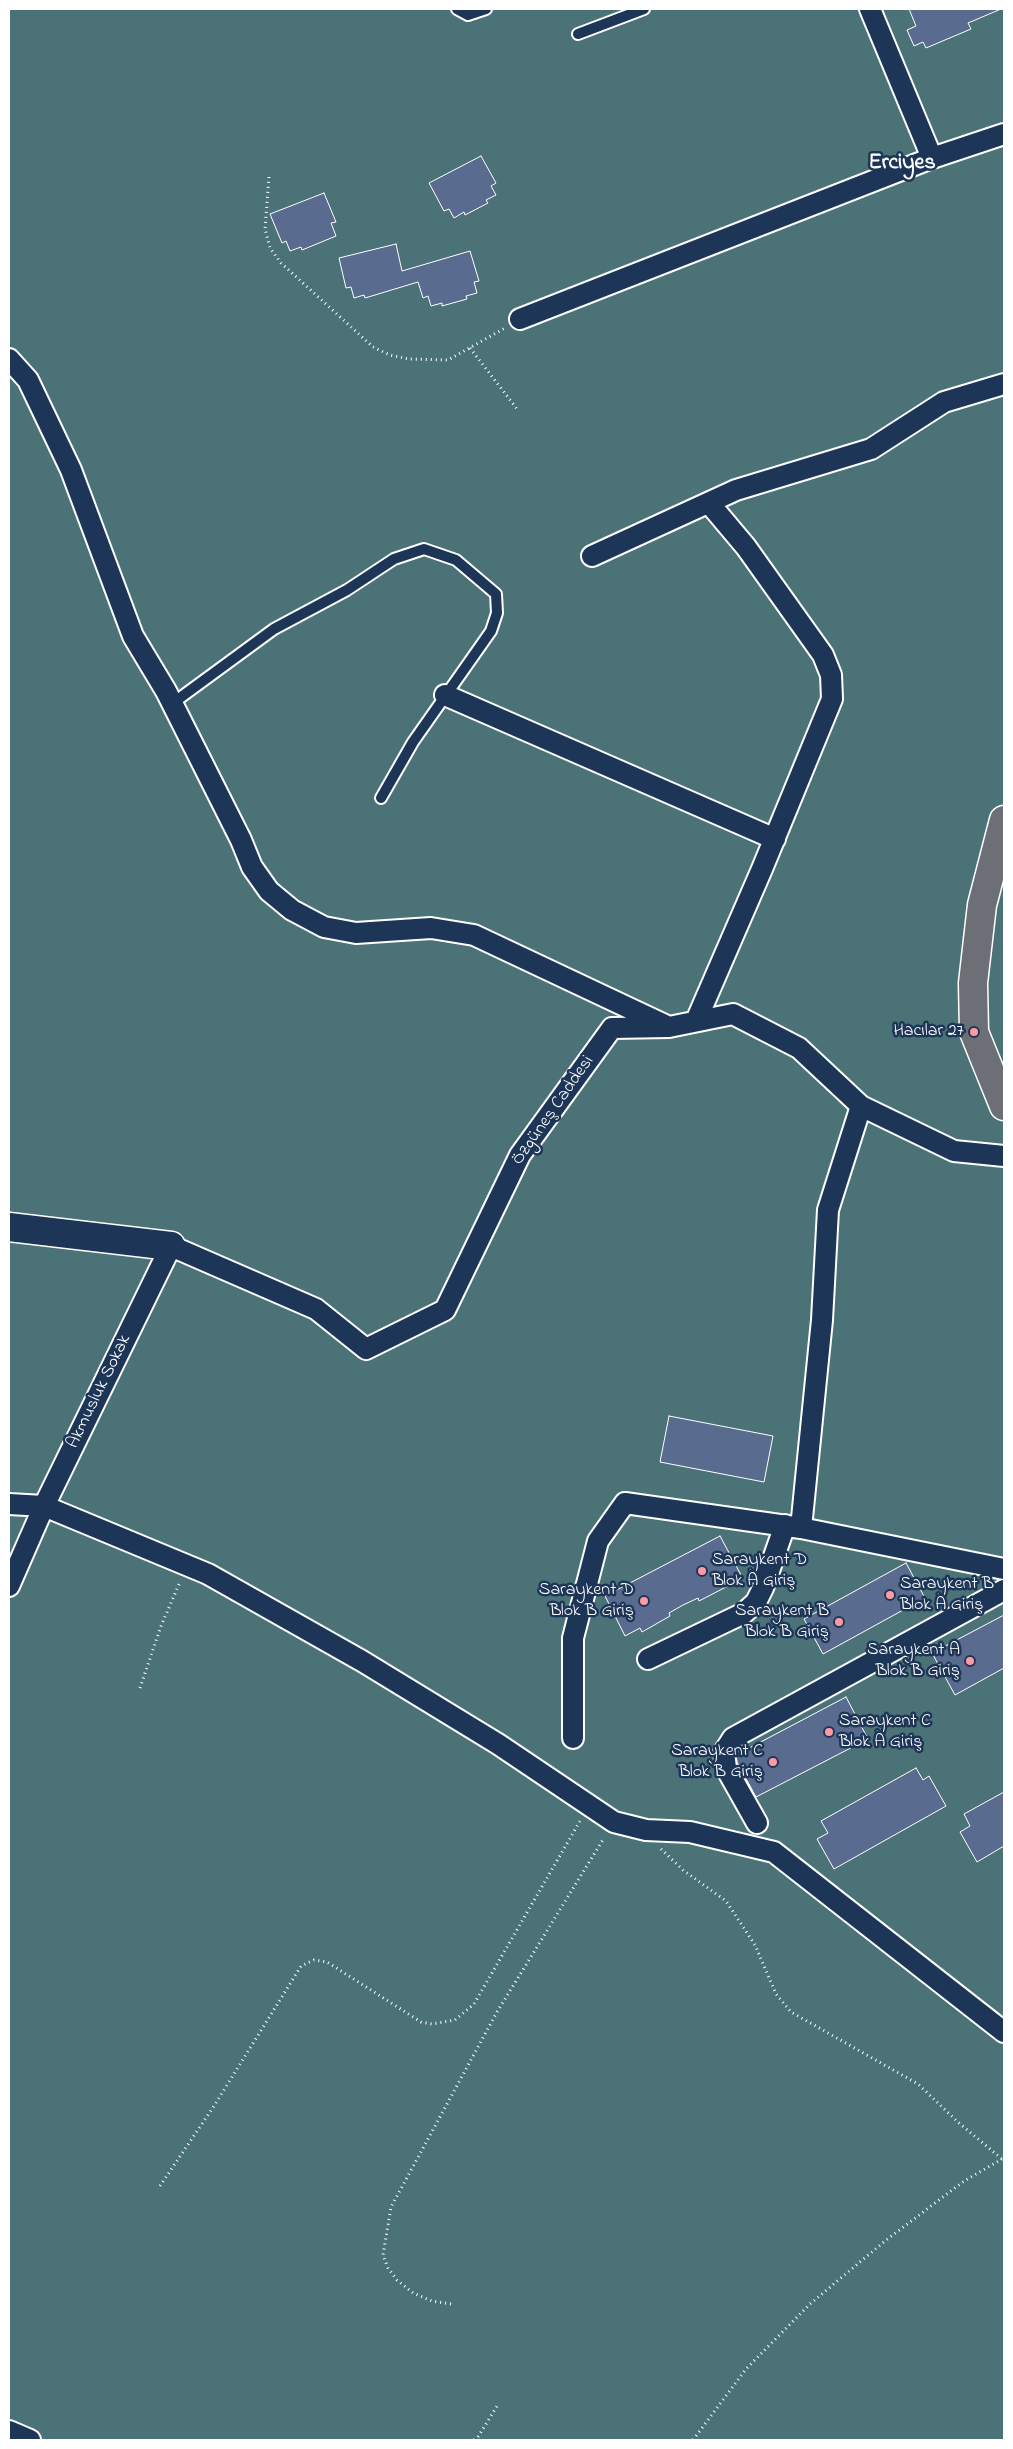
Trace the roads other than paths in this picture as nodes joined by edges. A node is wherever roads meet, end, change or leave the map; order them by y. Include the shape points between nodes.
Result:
1 (457, 9) edge
2 (486, 9) edge
3 (644, 9) edge
4 (870, 9) edge
5 (578, 34) dead end
6 (1004, 134) edge
7 (932, 158) junction
8 (520, 319) road end
9 (9, 359) edge
10 (1004, 384) edge
11 (709, 503) junction
12 (592, 556) dead end
13 (444, 695) junction
14 (173, 703) junction
15 (381, 798) dead end
16 (1004, 820) edge
17 (775, 838) junction
18 (696, 1021) junction
19 (669, 1027) junction
20 (861, 1106) junction
21 (1004, 1106) edge
22 (1004, 1156) edge
23 (9, 1227) edge
24 (172, 1246) junction
25 (9, 1504) edge
26 (44, 1506) junction
27 (793, 1526) junction
28 (1004, 1569) edge
29 (9, 1586) edge
30 (1004, 1590) edge
31 (648, 1659) dead end
32 (573, 1738) dead end
33 (757, 1823) dead end
34 (1004, 2032) edge
35 (9, 2431) edge
36 (30, 2440) edge

1 - 2 lane via 468,15
3 - 5 lane
4 - 7 street
6 - 7 street
7 - 8 street
9 - 14 street via 28,380 70,470 133,636
10 - 11 street via 944,402 871,449 736,490
11 - 12 street
11 - 17 street via 746,547 824,655 831,675 832,699
13 - 14 lane via 491,631 497,612 496,594 456,560 424,549 394,559 347,590 274,629
13 - 15 lane
13 - 17 street
14 - 19 street via 252,867 269,891 292,910 324,927 356,933 431,928 474,935
16 - 21 main road via 982,905 973,983 974,1032
17 - 18 street
18 - 19 street, Özgüneş Caddesi
18 - 20 street, Özgüneş Caddesi via 733,1014 799,1048
19 - 24 street, Özgüneş Caddesi via 612,1028 520,1155 445,1310 366,1349 316,1309
20 - 22 street, Özgüneş Caddesi via 954,1152
20 - 27 street via 828,1210 822,1320
23 - 24 street
24 - 26 street, Akmusluk Sokak
25 - 26 street
26 - 29 street, Akmusluk Sokak
26 - 34 street via 208,1574 362,1661 498,1744 614,1822 646,1830 690,1832 774,1852
27 - 28 street
27 - 31 street via 756,1602 744,1613
27 - 32 street via 625,1502 598,1541 573,1638
30 - 33 street via 733,1738 724,1752 726,1768
35 - 36 street

